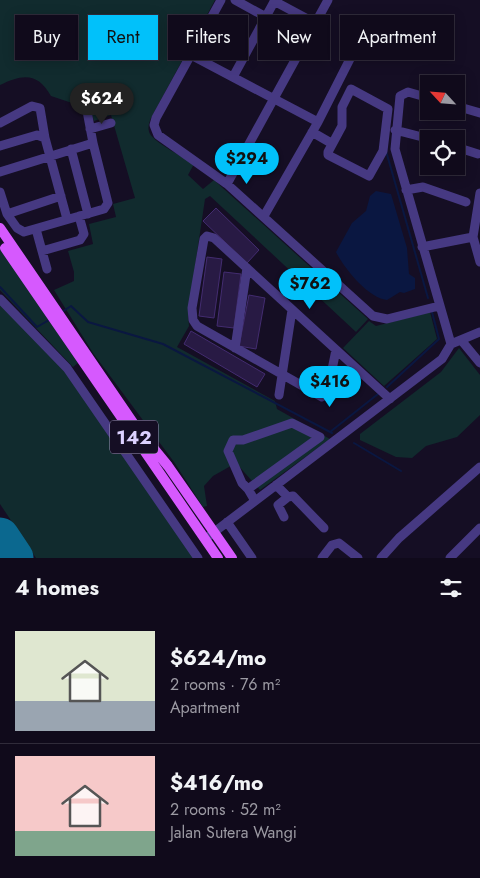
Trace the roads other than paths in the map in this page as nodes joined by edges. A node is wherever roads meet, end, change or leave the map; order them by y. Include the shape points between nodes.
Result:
1 (221, 0) edge
2 (235, 0) edge
3 (328, 0) edge
4 (274, 1) edge
5 (213, 15) edge
6 (262, 15) edge
7 (267, 15) edge
8 (299, 15) edge
9 (320, 15) edge
10 (258, 32) edge
11 (189, 60) edge
12 (199, 60) edge
13 (296, 60) edge
14 (349, 60) edge
15 (233, 77) junction
16 (420, 95) edge
17 (275, 99) junction
18 (465, 109) edge
19 (87, 112) dead end
20 (480, 113) edge
21 (318, 122) junction
22 (0, 123) edge
23 (110, 123) dead end
24 (90, 129) junction
25 (395, 130) junction
26 (312, 132) junction
27 (420, 136) edge
28 (45, 138) junction
29 (93, 143) junction
30 (331, 143) junction
31 (0, 146) edge
32 (71, 149) junction
33 (465, 150) edge
34 (478, 154) dead end
35 (50, 155) junction
36 (0, 172) edge
37 (227, 184) junction
38 (406, 190) junction
39 (0, 192) edge
40 (480, 193) edge
41 (61, 196) junction
42 (466, 202) dead end
43 (7, 214) junction
44 (84, 215) junction
45 (264, 216) junction
46 (67, 220) junction
47 (0, 228) edge
48 (36, 229) junction
49 (473, 237) junction
50 (0, 241) edge
51 (422, 247) junction
52 (42, 251) junction
53 (480, 262) edge
54 (247, 268) junction
55 (48, 269) dead end
56 (0, 299) edge
57 (440, 306) junction
58 (52, 310) junction
59 (292, 310) junction
60 (66, 332) junction
61 (480, 332) edge
62 (461, 340) junction
63 (451, 344) junction
64 (235, 348) junction
65 (336, 350) junction
66 (480, 363) edge
67 (282, 375) junction
68 (279, 395) dead end
69 (390, 399) junction
70 (477, 470) edge
71 (480, 480) edge
72 (276, 485) junction
73 (248, 489) junction
74 (288, 498) junction
75 (255, 501) junction
76 (284, 517) dead end
77 (227, 522) junction
78 (324, 528) dead end
79 (480, 528) edge
80 (214, 532) junction
81 (204, 540) junction
82 (198, 558) edge
83 (218, 558) edge
84 (232, 558) edge
85 (252, 558) edge
86 (322, 558) edge
87 (358, 558) edge
88 (381, 558) edge
89 (450, 558) edge

1 - 5 street
2 - 6 street
3 - 9 street
4 - 7 street
4 - 8 street
10 - 15 street
11 - 37 street via 156,118 155,131
12 - 15 street
13 - 17 street
14 - 21 street
15 - 17 street
16 - 25 street via 408,92 400,96
17 - 21 street
17 - 37 street
18 - 20 street
19 - 24 street
21 - 26 street
22 - 28 street via 37,106 42,110
23 - 24 street
24 - 29 street
25 - 27 street
25 - 38 street via 395,149
26 - 30 street
26 - 45 street
28 - 31 street via 37,135
28 - 35 street
29 - 32 street
29 - 44 street via 108,203 104,209
30 - 30 street via 328,155 369,176 383,151 388,108 351,88 342,107 342,126
32 - 35 street
32 - 44 street
33 - 34 street
35 - 36 street
35 - 41 street
37 - 45 street
38 - 42 street via 423,187
38 - 51 street
39 - 43 street
40 - 49 street
41 - 43 street
41 - 46 street
43 - 48 street via 20,231
44 - 46 street
44 - 52 street via 83,238
45 - 57 street via 377,318
46 - 48 street
47 - 58 main road, 142
48 - 52 street
49 - 51 street
49 - 53 street
50 - 58 main road, 142
51 - 57 street
52 - 55 street
54 - 59 street
54 - 64 street
54 - 64 street via 214,238 207,236 204,239 192,308 193,320 202,330
56 - 82 street via 67,368
57 - 63 street
58 - 60 main road, 142
59 - 65 street
59 - 67 street
60 - 80 main road, 142
60 - 81 main road, 142
61 - 62 street
62 - 63 street
62 - 66 street
63 - 69 street via 442,359
64 - 67 street
65 - 67 street via 324,397
65 - 69 street
67 - 68 street
69 - 72 street
70 - 71 street
70 - 88 street via 399,538
72 - 74 street
72 - 75 street
73 - 73 street via 320,437 292,423 243,440 233,440 228,450 242,483
73 - 75 street
74 - 76 street via 278,506
74 - 78 street via 292,496
75 - 77 street
77 - 80 street
77 - 85 street
79 - 89 street
80 - 81 street
80 - 84 main road, 142
81 - 83 main road, 142
86 - 87 street via 332,545 339,543

